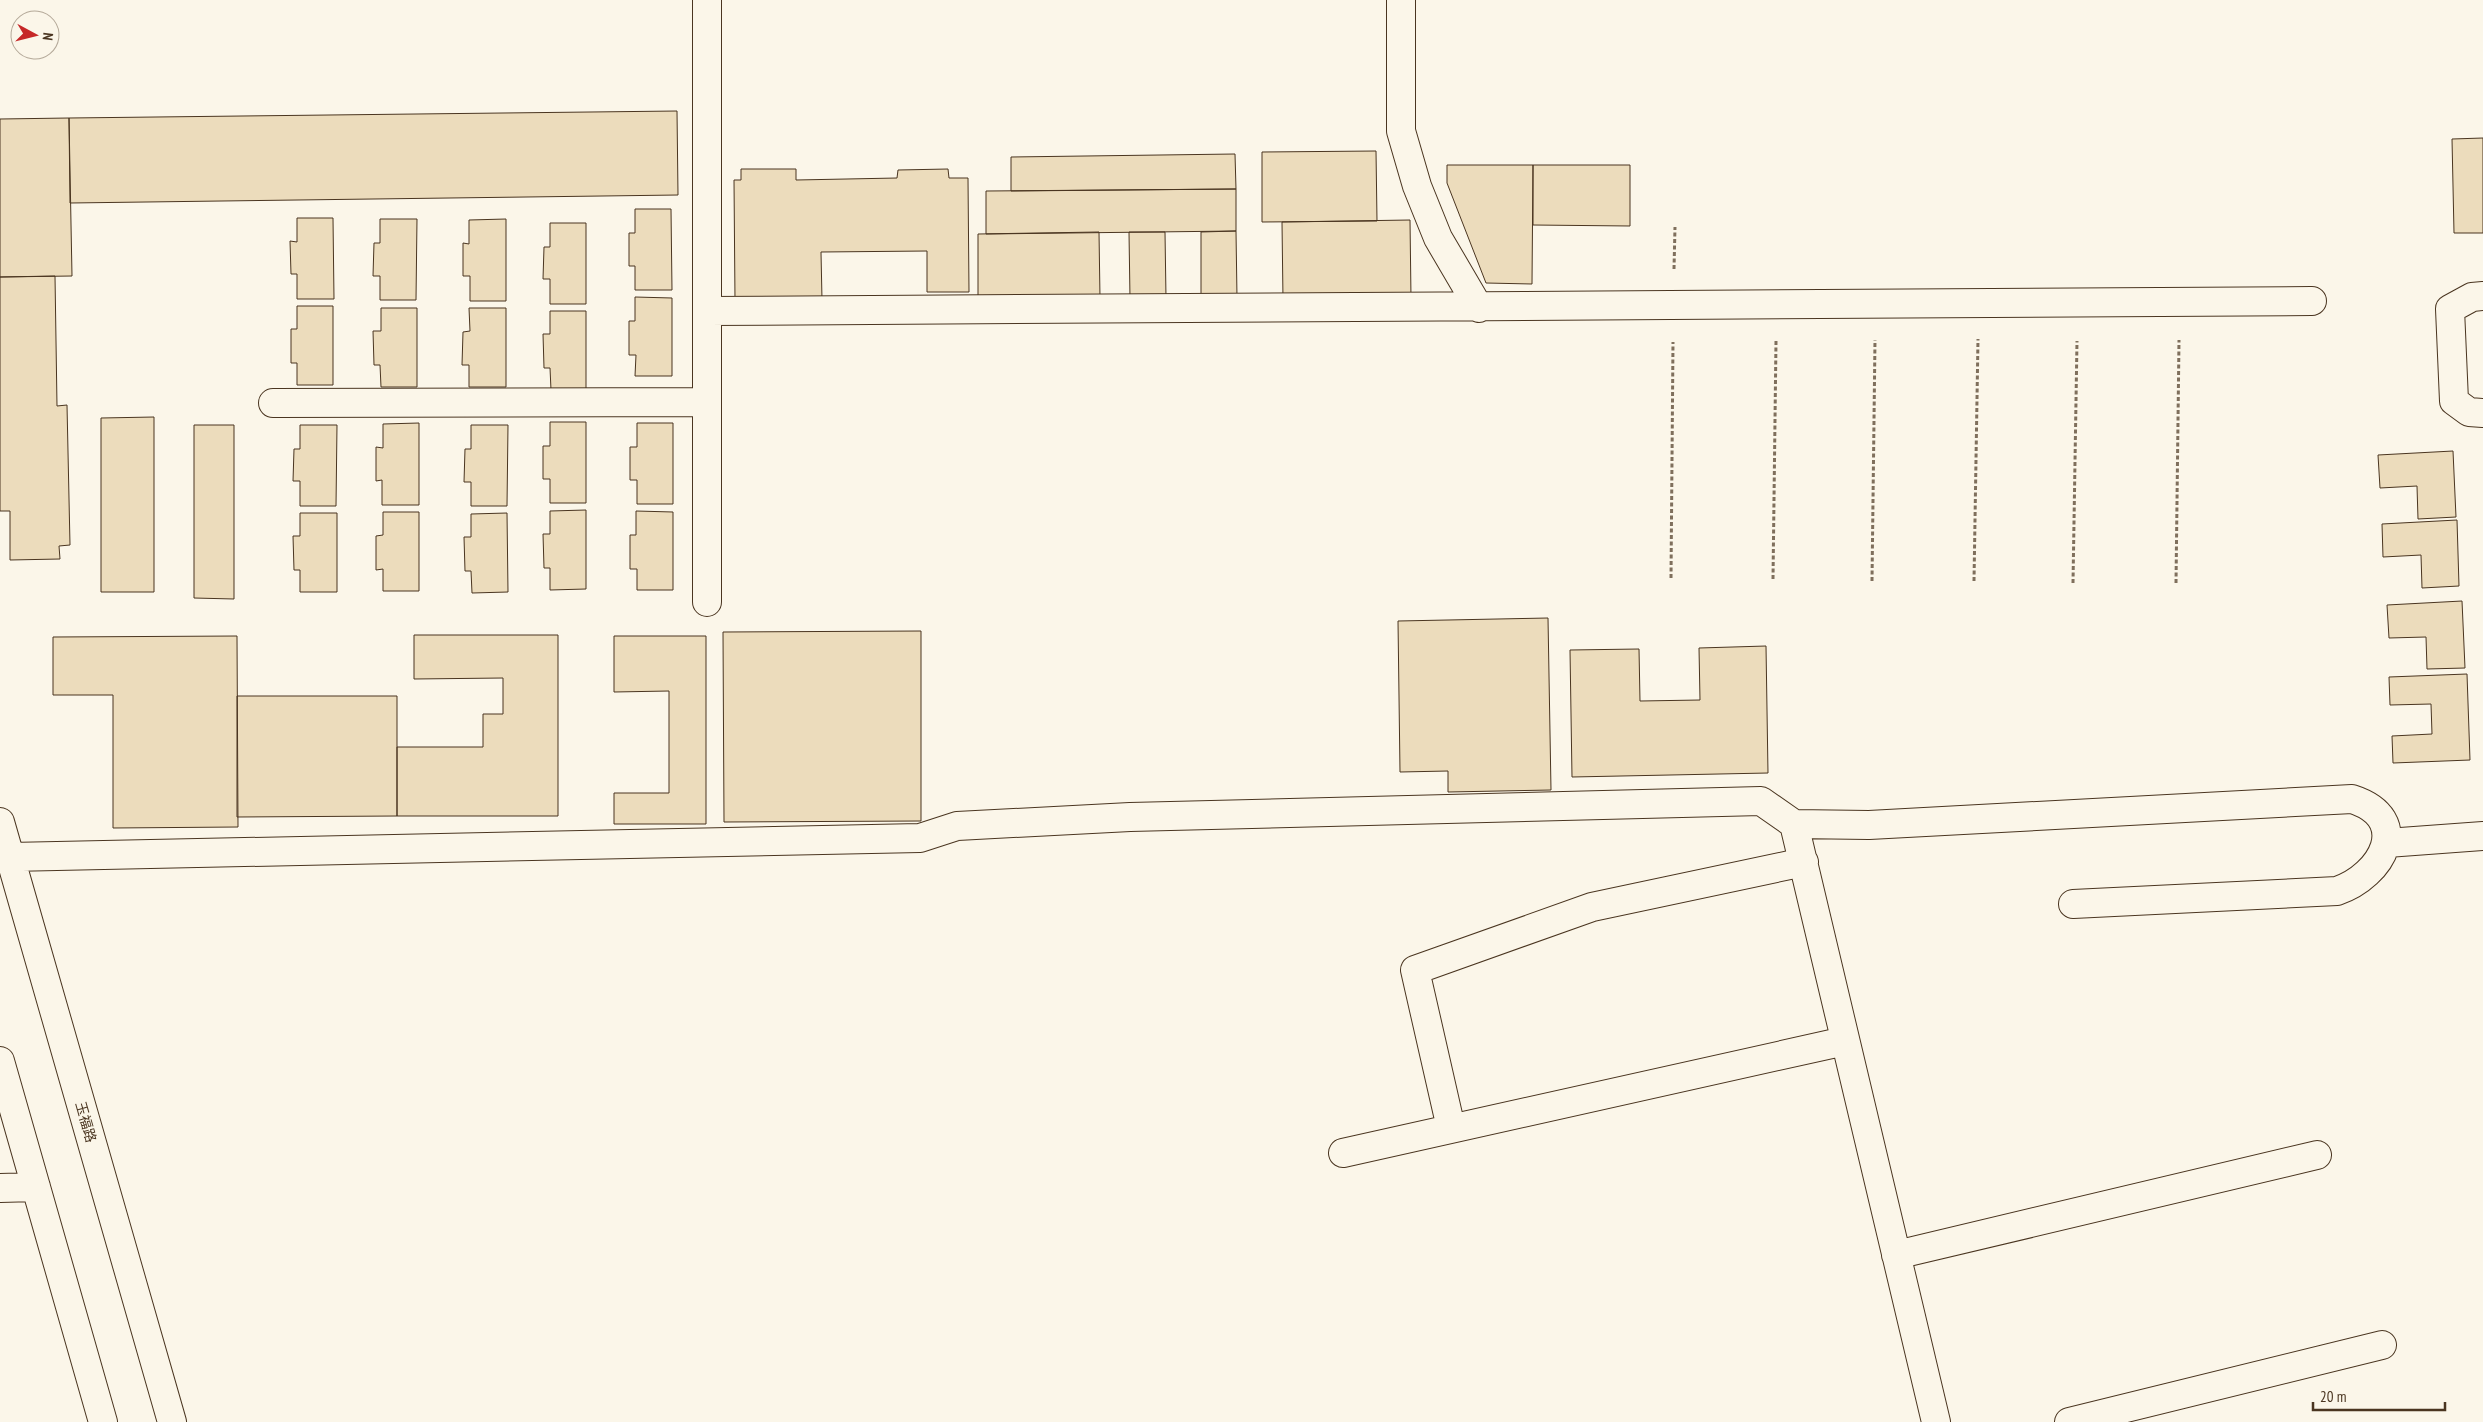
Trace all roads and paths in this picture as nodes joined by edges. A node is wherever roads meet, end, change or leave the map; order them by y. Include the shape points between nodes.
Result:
1 (707, 0) edge
2 (1402, 0) edge
3 (1675, 227) dead end
4 (2483, 296) edge
5 (2312, 301) dead end
6 (2180, 302) junction
7 (2078, 303) junction
8 (1978, 304) junction
9 (1876, 305) junction
10 (1674, 306) junction
11 (1776, 306) junction
12 (1479, 308) junction
13 (707, 311) junction
14 (707, 402) junction
15 (273, 403) dead end
16 (2483, 413) edge
17 (1671, 578) dead end
18 (1773, 579) dead end
19 (1872, 581) dead end
20 (1974, 581) dead end
21 (2074, 583) dead end
22 (2176, 583) dead end
23 (707, 602) dead end
24 (0, 822) edge
25 (1794, 824) junction
26 (2483, 836) edge
27 (2387, 843) junction
28 (10, 857) junction
29 (1804, 862) junction
30 (2073, 904) dead end
31 (1845, 1041) junction
32 (0, 1061) edge
33 (1452, 1128) junction
34 (1343, 1153) dead end
35 (2317, 1155) dead end
36 (36, 1187) junction
37 (0, 1188) edge
38 (1896, 1255) junction
39 (2382, 1345) dead end
40 (103, 1422) edge
41 (172, 1422) edge
42 (1936, 1422) edge
43 (2069, 1422) edge

1 - 13 street
2 - 12 street via 1401,131 1417,186 1438,238
3 - 10 path
4 - 16 street via 2472,297 2450,309 2454,402 2469,412
5 - 6 street
6 - 7 street
6 - 22 path
7 - 8 street
7 - 21 path
8 - 9 street
8 - 20 path
9 - 11 street
9 - 19 path
10 - 11 street
10 - 12 street
10 - 17 path
11 - 18 path
12 - 13 street
13 - 14 street
14 - 15 street
14 - 23 street
24 - 28 street, 玉福路
25 - 27 street via 1869,825 2352,799 2366,803 2377,812 2383,821
25 - 28 street via 1761,801 1130,817 957,826 920,838
25 - 29 street
26 - 27 street
27 - 30 street via 2382,856 2364,878 2336,891
28 - 41 street, 玉福路
29 - 31 street
29 - 33 street via 1592,907 1415,970
31 - 33 street
31 - 38 street
32 - 36 street
33 - 34 street
35 - 38 street
36 - 37 street
36 - 40 street
38 - 42 street
39 - 43 street

